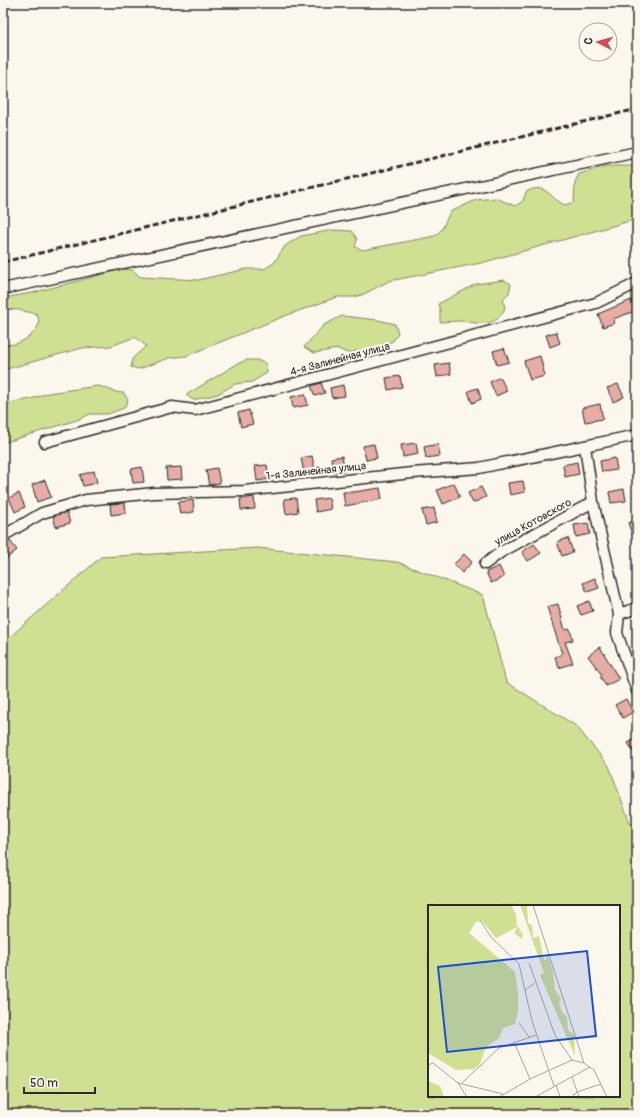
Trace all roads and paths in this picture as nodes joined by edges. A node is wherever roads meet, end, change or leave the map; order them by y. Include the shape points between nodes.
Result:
1 (637, 152) edge
2 (637, 283) edge
3 (3, 289) edge
4 (637, 435) edge
5 (45, 442) dead end
6 (585, 446) junction
7 (593, 502) junction
8 (3, 536) edge
9 (484, 564) dead end
10 (637, 608) edge
11 (619, 614) junction
12 (637, 690) edge

1 - 3 street
2 - 5 street, 4-я Залинейная улица via 588,305 195,410 172,407
4 - 6 street, 1-я Залинейная улица
6 - 7 street
6 - 8 street, 1-я Залинейная улица via 479,468 244,491 154,493 86,500 42,513
7 - 9 street, улица Котовского via 501,552
7 - 11 street
10 - 11 street
11 - 12 street via 617,633

